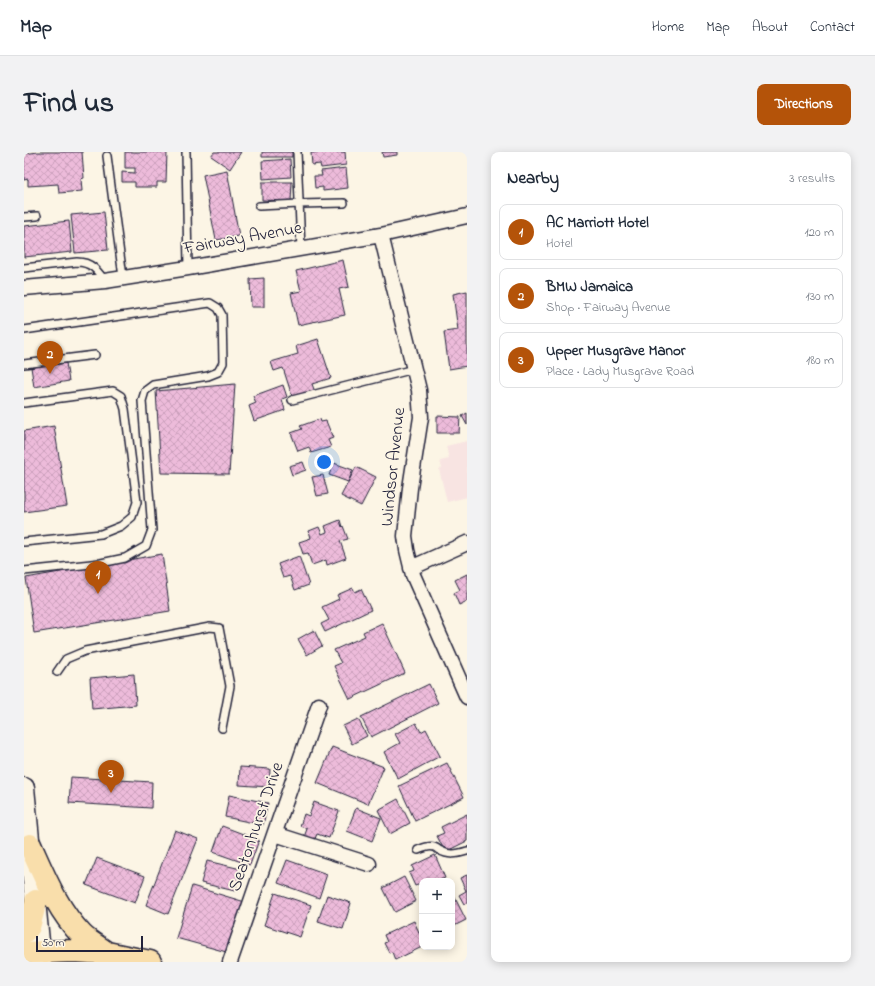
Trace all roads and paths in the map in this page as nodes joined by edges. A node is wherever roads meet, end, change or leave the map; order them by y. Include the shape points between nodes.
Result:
1 (186, 152) edge
2 (297, 152) edge
3 (107, 156) dead end
4 (344, 203) dead end
5 (299, 204) junction
6 (260, 206) dead end
7 (37, 216) dead end
8 (467, 216) edge
9 (24, 217) edge
10 (380, 234) junction
11 (301, 249) junction
12 (24, 268) edge
13 (188, 268) junction
14 (123, 277) junction
15 (105, 281) junction
16 (24, 288) edge
17 (24, 330) edge
18 (95, 355) dead end
19 (24, 364) edge
20 (414, 369) junction
21 (292, 400) dead end
22 (24, 404) edge
23 (24, 542) edge
24 (467, 543) edge
25 (411, 568) junction
26 (24, 571) edge
27 (57, 672) dead end
28 (467, 697) edge
29 (319, 705) dead end
30 (222, 728) dead end
31 (24, 788) edge
32 (275, 834) junction
33 (30, 845) junction
34 (418, 850) dead end
35 (467, 851) edge
36 (369, 864) dead end
37 (36, 901) junction
38 (24, 932) edge
39 (107, 953) junction
40 (35, 955) edge
41 (150, 962) edge
42 (230, 962) edge

1 - 13 lane
2 - 5 lane
3 - 14 lane
4 - 5 lane
5 - 6 lane
5 - 11 lane
7 - 9 lane
8 - 10 street, Fairway Avenue
10 - 11 street, Fairway Avenue
10 - 20 street, Windsor Avenue
11 - 13 street, Fairway Avenue
12 - 15 lane via 85,262 96,269
13 - 14 street, Fairway Avenue
14 - 15 street, Fairway Avenue
15 - 16 street, Fairway Avenue
17 - 26 lane via 210,303 218,308 222,315 223,363 218,372 208,376 153,385 145,392 142,401 152,530 146,546 125,558 101,564
18 - 19 lane
20 - 21 lane
20 - 25 street, Windsor Avenue via 421,417 405,536
22 - 23 lane via 113,391 120,396 125,409 137,502 132,518 121,526 101,534
24 - 25 street
25 - 28 street, Windsor Avenue
27 - 30 lane via 66,659 85,651 219,628 230,686
29 - 32 street, Seatonhurst Drive
31 - 33 main road
32 - 36 street
32 - 42 street, Seatonhurst Drive
33 - 37 main road
33 - 39 main road via 57,902 73,926 83,937
34 - 35 lane via 429,846 456,855
37 - 38 main road via 29,927
37 - 40 main road
39 - 40 main road via 73,951
39 - 41 main road

